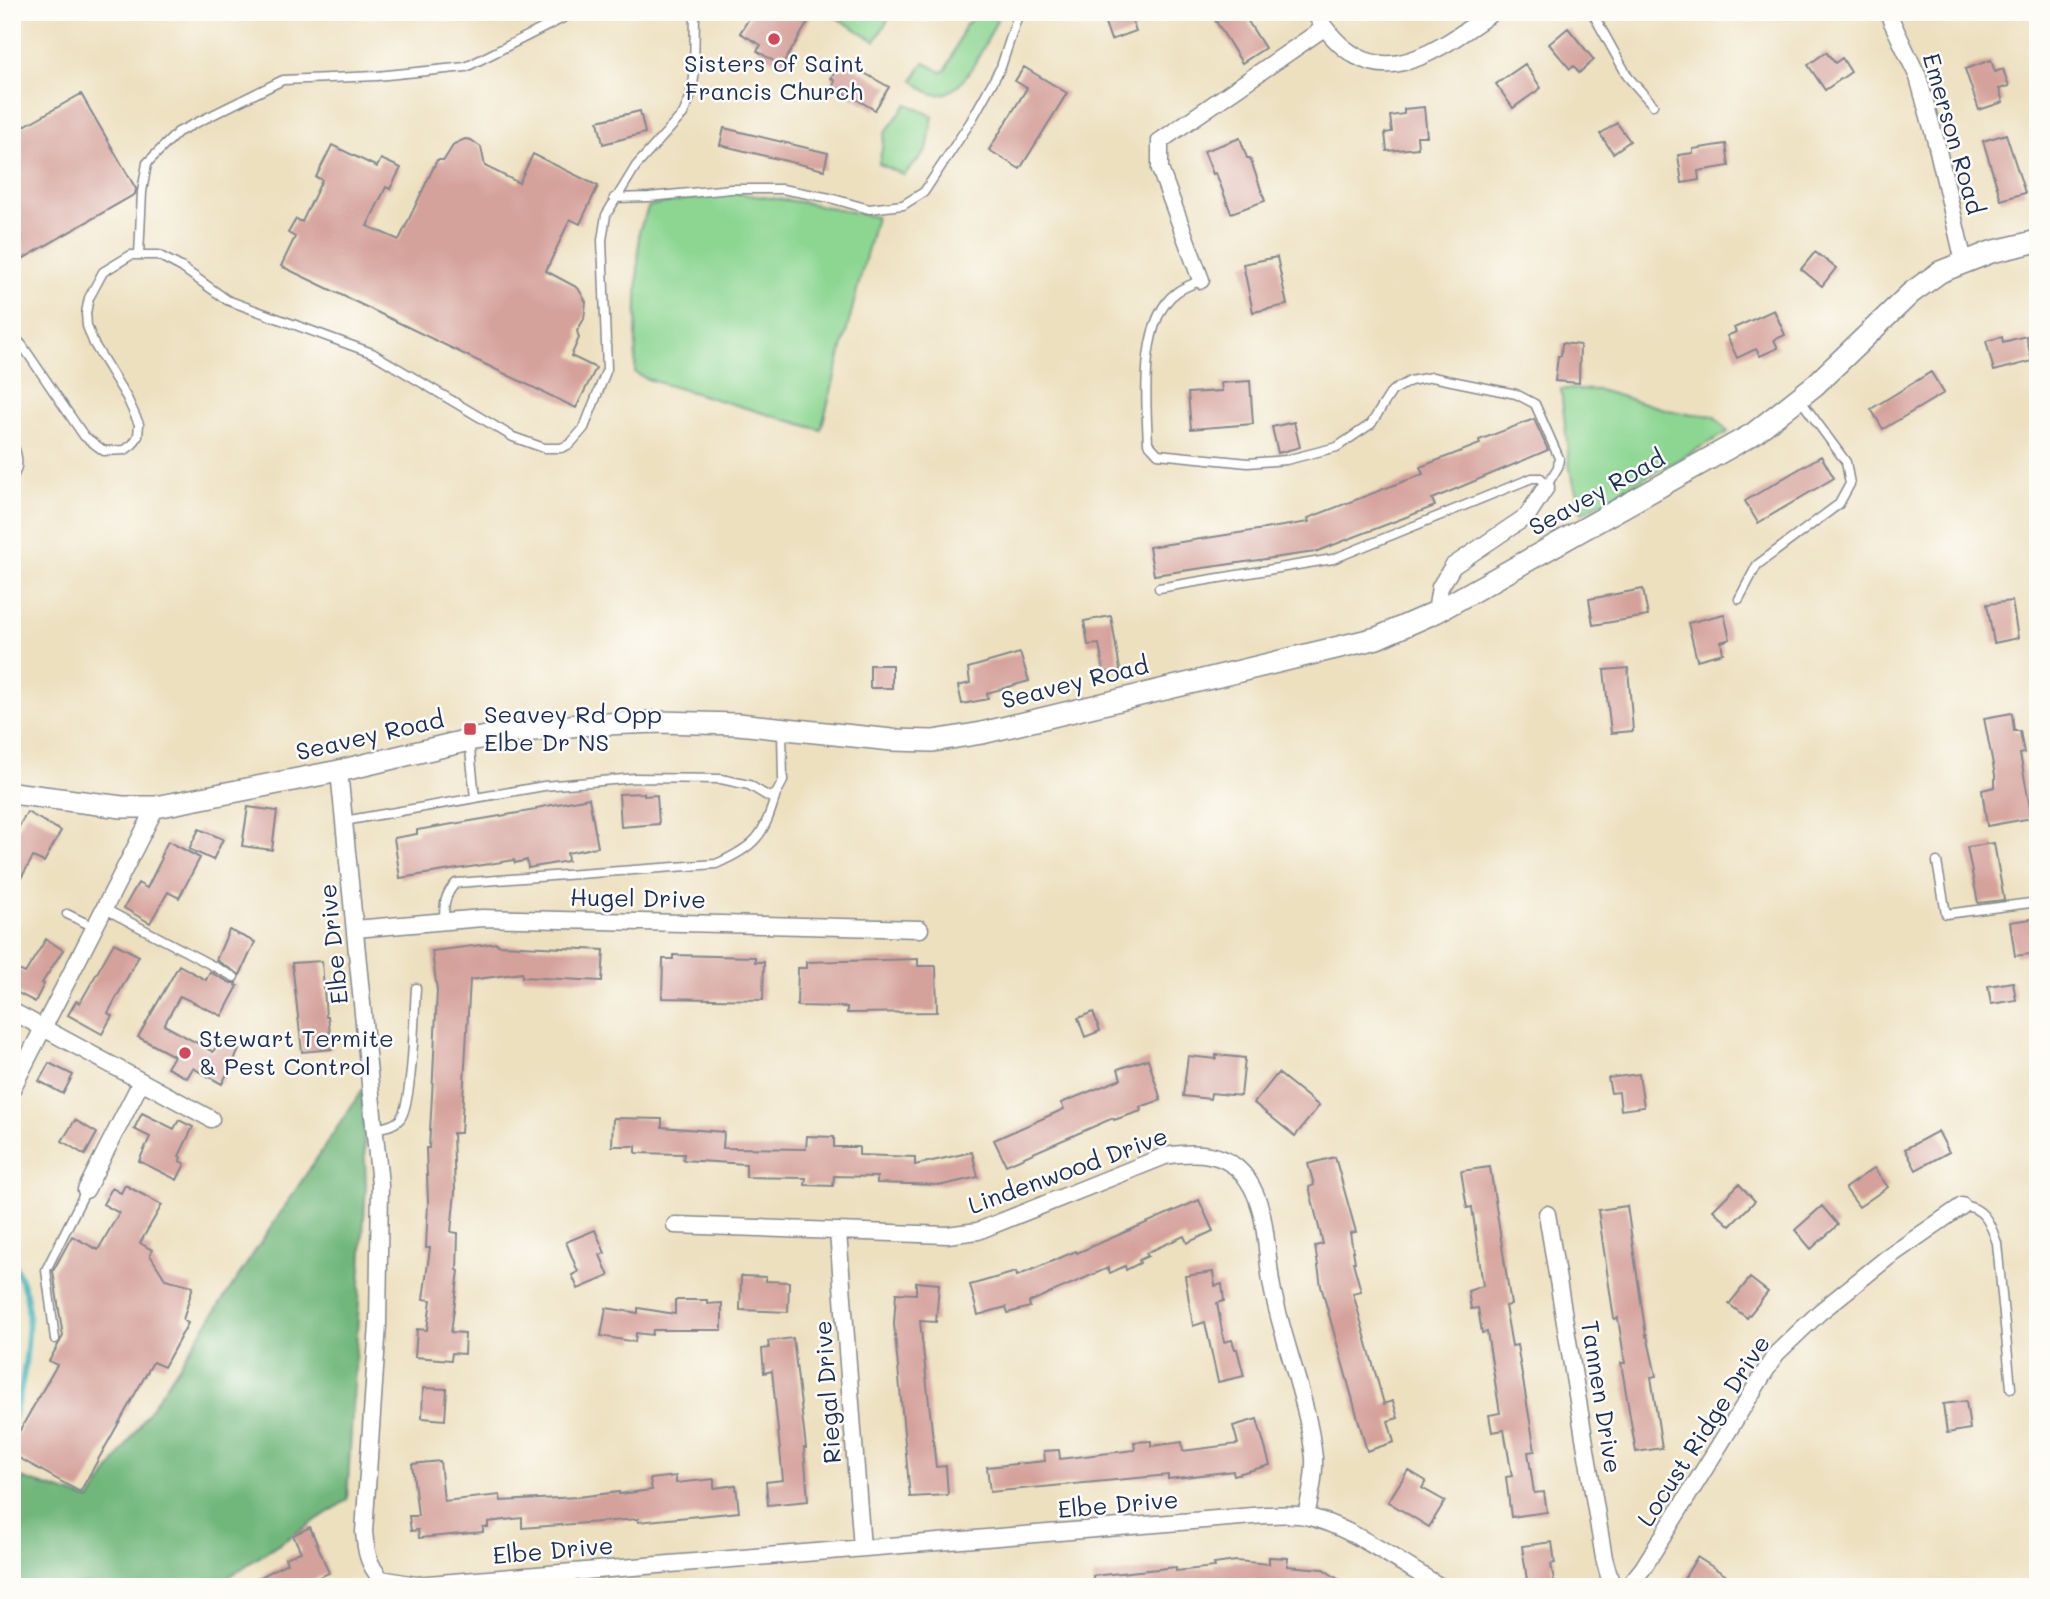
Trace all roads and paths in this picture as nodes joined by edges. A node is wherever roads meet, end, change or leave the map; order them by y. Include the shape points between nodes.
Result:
1 (575, 12) edge
2 (695, 12) edge
3 (1019, 12) edge
4 (1314, 12) edge
5 (1592, 12) edge
6 (1485, 15) edge
7 (1891, 20) dead end
8 (1324, 28) junction
9 (1653, 105) dead end
10 (614, 198) junction
11 (2038, 241) edge
12 (139, 255) junction
13 (1964, 262) junction
14 (1201, 280) joint
15 (12, 335) edge
16 (1799, 398) junction
17 (12, 441) edge
18 (12, 478) edge
19 (1546, 487) junction
20 (1159, 588) dead end
21 (1739, 599) dead end
22 (1436, 612) junction
23 (782, 729) junction
24 (468, 740) junction
25 (339, 771) junction
26 (12, 793) edge
27 (776, 794) junction
28 (475, 798) junction
29 (156, 807) junction
30 (344, 821) junction
31 (1937, 862) dead end
32 (2038, 902) edge
33 (105, 909) junction
34 (67, 914) dead end
35 (444, 921) junction
36 (96, 928) junction
37 (355, 929) junction
38 (920, 929) dead end
39 (234, 977) dead end
40 (416, 988) dead end
41 (12, 1011) edge
42 (43, 1029) junction
43 (141, 1082) junction
44 (12, 1089) edge
45 (211, 1119) dead end
46 (375, 1129) junction
47 (86, 1190) joint
48 (1962, 1206) joint
49 (1547, 1214) dead end
50 (675, 1225) dead end
51 (838, 1232) junction
52 (55, 1339) dead end
53 (2011, 1388) dead end
54 (1306, 1516) junction
55 (862, 1548) junction
56 (377, 1583) edge
57 (1441, 1587) edge
58 (1612, 1587) edge
59 (1628, 1587) edge

1 - 12 lane via 466,67 283,80 178,132 147,163
2 - 10 lane via 690,98 683,114
3 - 10 lane via 1001,67 971,121 925,192 903,205 869,209 782,189
4 - 8 street
5 - 9 lane via 1628,77
6 - 8 street via 1448,44 1415,60 1388,65 1354,57
7 - 13 street, Emerson Road via 1918,77
8 - 14 street via 1160,141 1160,169
10 - 12 lane via 602,240 607,369 584,428 561,448 544,448 513,437 372,353 227,300 169,259
11 - 13 street, Seavey Road
12 - 15 lane via 103,272 86,313 94,344 139,424 134,444 125,450 104,451 84,436
13 - 16 street, Seavey Road via 1911,293
14 - 19 lane via 1175,293 1152,330 1147,368 1148,443 1158,454 1248,463 1286,460 1337,447 1371,424 1392,391 1432,377 1516,394 1535,404 1559,458
16 - 21 lane via 1846,462 1850,484 1839,504 1757,565
16 - 22 street, Seavey Road via 1753,434
17 - 18 lane via 18,458
19 - 20 lane via 1541,478 1532,478 1333,559
19 - 22 street via 1527,516 1453,566 1440,587
22 - 23 street, Seavey Road via 1377,638 982,733 933,741
23 - 24 street, Seavey Road via 645,722 579,725
23 - 27 lane via 783,781
24 - 25 street, Seavey Road
24 - 28 lane
25 - 29 street, Seavey Road
25 - 30 street, Elbe Drive
26 - 29 street, Seavey Road
27 - 28 lane via 769,797 749,785 721,779 635,778
27 - 35 lane via 768,823 745,851 716,864 456,883 447,892
28 - 30 lane
29 - 33 street
30 - 37 street, Elbe Drive
31 - 32 lane via 1946,914
33 - 36 street
33 - 39 lane
34 - 36 lane
35 - 37 street, Hugel Drive
35 - 38 street, Hugel Drive via 482,918
36 - 42 street
37 - 46 street, Elbe Drive
40 - 46 lane via 402,1117 395,1124
41 - 42 street
42 - 43 street
42 - 44 street
43 - 45 street
43 - 47 street
46 - 56 street, Elbe Drive via 380,1185 378,1324 364,1532
47 - 52 lane via 46,1270
48 - 53 lane via 1982,1213 1997,1244
48 - 59 street, Locust Ridge Drive via 1877,1266 1776,1354
49 - 58 street, Tannen Drive
50 - 51 street, Lindenwood Drive
51 - 54 street, Lindenwood Drive via 947,1235 978,1231 1166,1156 1193,1152 1215,1155 1233,1165 1246,1178 1260,1211 1273,1292 1310,1431 1314,1462
51 - 55 street, Riegal Drive
54 - 55 street, Elbe Drive via 1265,1515
54 - 57 street, Elbe Drive via 1352,1535
55 - 56 street, Elbe Drive via 416,1586

